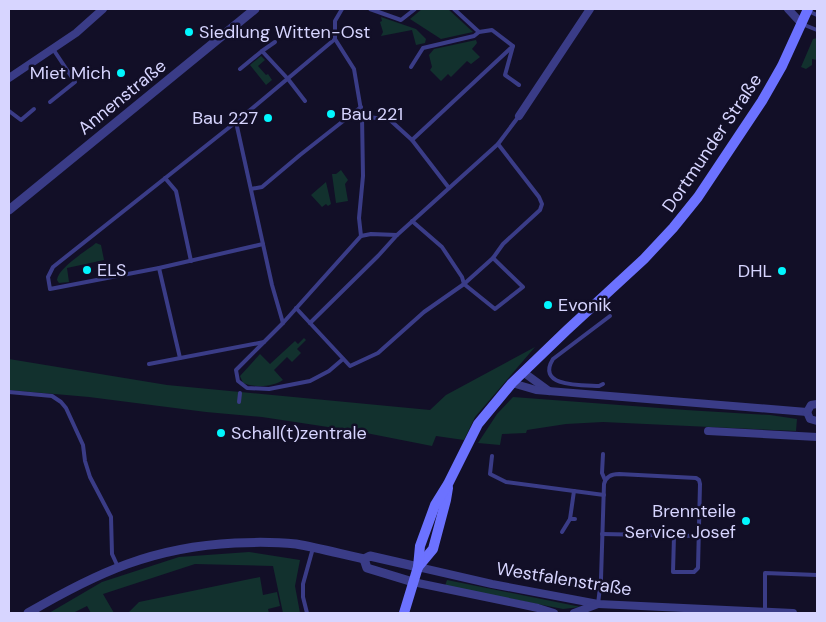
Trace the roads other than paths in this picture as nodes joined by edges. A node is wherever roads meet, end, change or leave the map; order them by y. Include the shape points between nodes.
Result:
1 (103, 9) edge
2 (255, 9) edge
3 (342, 9) edge
4 (370, 9) edge
5 (415, 9) edge
6 (454, 9) edge
7 (590, 9) edge
8 (788, 9) edge
9 (809, 11) edge
10 (802, 24) junction
11 (817, 30) edge
12 (479, 32) junction
13 (335, 39) junction
14 (275, 42) dead end
15 (514, 46) junction
16 (53, 49) junction
17 (262, 51) junction
18 (411, 67) dead end
19 (240, 69) dead end
20 (9, 78) edge
21 (288, 78) junction
22 (519, 85) dead end
23 (50, 102) dead end
24 (305, 102) dead end
25 (361, 107) junction
26 (34, 109) dead end
27 (9, 111) edge
28 (362, 116) junction
29 (519, 116) joint
30 (236, 122) junction
31 (412, 140) junction
32 (498, 144) junction
33 (165, 178) junction
34 (449, 188) junction
35 (251, 189) junction
36 (9, 210) edge
37 (412, 221) junction
38 (397, 235) junction
39 (361, 236) junction
40 (263, 244) junction
41 (493, 258) junction
42 (191, 261) junction
43 (159, 268) junction
44 (464, 284) junction
45 (296, 308) junction
46 (610, 316) dead end
47 (283, 323) junction
48 (310, 323) junction
49 (264, 342) junction
50 (180, 358) junction
51 (343, 359) junction
52 (149, 364) dead end
53 (523, 372) junction
54 (512, 383) junction
55 (603, 384) dead end
56 (9, 392) edge
57 (549, 392) junction
58 (240, 393) dead end
59 (239, 402) dead end
60 (817, 404) edge
61 (807, 412) junction
62 (816, 421) edge
63 (708, 431) dead end
64 (815, 436) edge
65 (603, 454) dead end
66 (492, 456) dead end
67 (605, 480) junction
68 (574, 491) junction
69 (604, 494) junction
70 (562, 532) dead end
71 (602, 534) junction
72 (674, 536) junction
73 (699, 536) junction
74 (602, 545) junction
75 (609, 547) dead end
76 (313, 548) junction
77 (364, 559) junction
78 (118, 567) junction
79 (418, 567) junction
80 (817, 574) edge
81 (413, 582) junction
82 (598, 604) junction
83 (765, 612) edge
84 (28, 613) edge
85 (307, 613) edge
86 (404, 613) edge
87 (554, 613) edge
88 (574, 613) edge
89 (596, 613) edge
90 (601, 613) edge
91 (793, 613) edge

1 - 16 street
2 - 36 street, Annenstraße
3 - 13 lane via 335,21
4 - 5 lane via 402,20
6 - 12 lane
7 - 29 street
8 - 10 street
9 - 10 main road, Dortmunder Straße
10 - 11 lane
10 - 53 main road, Dortmunder Straße via 762,101 698,197 644,259
12 - 15 lane via 492,30
12 - 18 lane via 423,48
13 - 21 lane
13 - 25 lane via 354,68
14 - 17 lane
15 - 22 lane via 505,74
15 - 31 lane
16 - 20 street
16 - 23 lane via 75,82
17 - 19 lane
17 - 21 lane
21 - 24 lane
21 - 30 lane
25 - 28 lane
25 - 35 lane via 262,186
26 - 27 lane via 21,120
28 - 31 lane via 390,120
28 - 39 lane
29 - 32 lane
30 - 33 lane
30 - 35 lane
31 - 34 lane
32 - 34 lane
32 - 41 lane via 540,197 542,204 540,210 503,244
33 - 42 lane via 176,191
33 - 43 lane via 53,267 48,277 50,289
34 - 37 lane
35 - 40 lane
37 - 38 lane
37 - 44 lane via 442,247
38 - 39 lane
38 - 48 lane
39 - 45 lane
40 - 42 lane
40 - 47 lane
41 - 44 lane
41 - 44 lane via 522,287 495,309
42 - 43 lane
43 - 50 lane
44 - 51 lane via 424,312 378,353 350,366
45 - 47 lane
45 - 48 lane
46 - 55 lane via 553,359 550,366 552,377 560,383
47 - 49 lane
48 - 51 lane
49 - 50 lane
49 - 51 lane via 236,370 238,381 247,388 269,389 310,381
50 - 52 lane
53 - 54 main road, Dortmunder Straße
53 - 57 street
54 - 57 street
54 - 79 main road, Dortmunder Straße via 478,424 448,484 433,549
56 - 78 lane via 52,396 66,408 82,445 90,477 111,517 112,554
57 - 61 street
58 - 59 lane
60 - 61 street via 811,405
61 - 62 street via 808,417
62 - 64 street
63 - 64 street
65 - 67 lane
66 - 68 lane via 490,474 506,482
67 - 69 lane
67 - 73 lane via 619,474 696,478 700,484
68 - 69 lane
68 - 70 lane via 573,519
69 - 71 lane
71 - 72 lane
71 - 74 lane
72 - 73 lane
72 - 73 lane via 673,572 691,572 698,568
74 - 75 lane
74 - 82 lane
76 - 77 street, Westfalenstraße
76 - 78 street, Westfalenstraße via 274,542 223,544 173,550
76 - 85 lane via 303,584
77 - 79 street, Westfalenstraße via 370,556
77 - 81 street, Westfalenstraße via 368,568
78 - 84 street, Westfalenstraße
79 - 81 main road, Dortmunder Straße
79 - 82 street, Westfalenstraße
80 - 83 lane via 766,573
81 - 86 main road, Dortmunder Straße
81 - 87 street, Westfalenstraße
82 - 83 street, Westfalenstraße
82 - 88 street
82 - 89 street
82 - 90 street
83 - 91 street, Westfalenstraße

